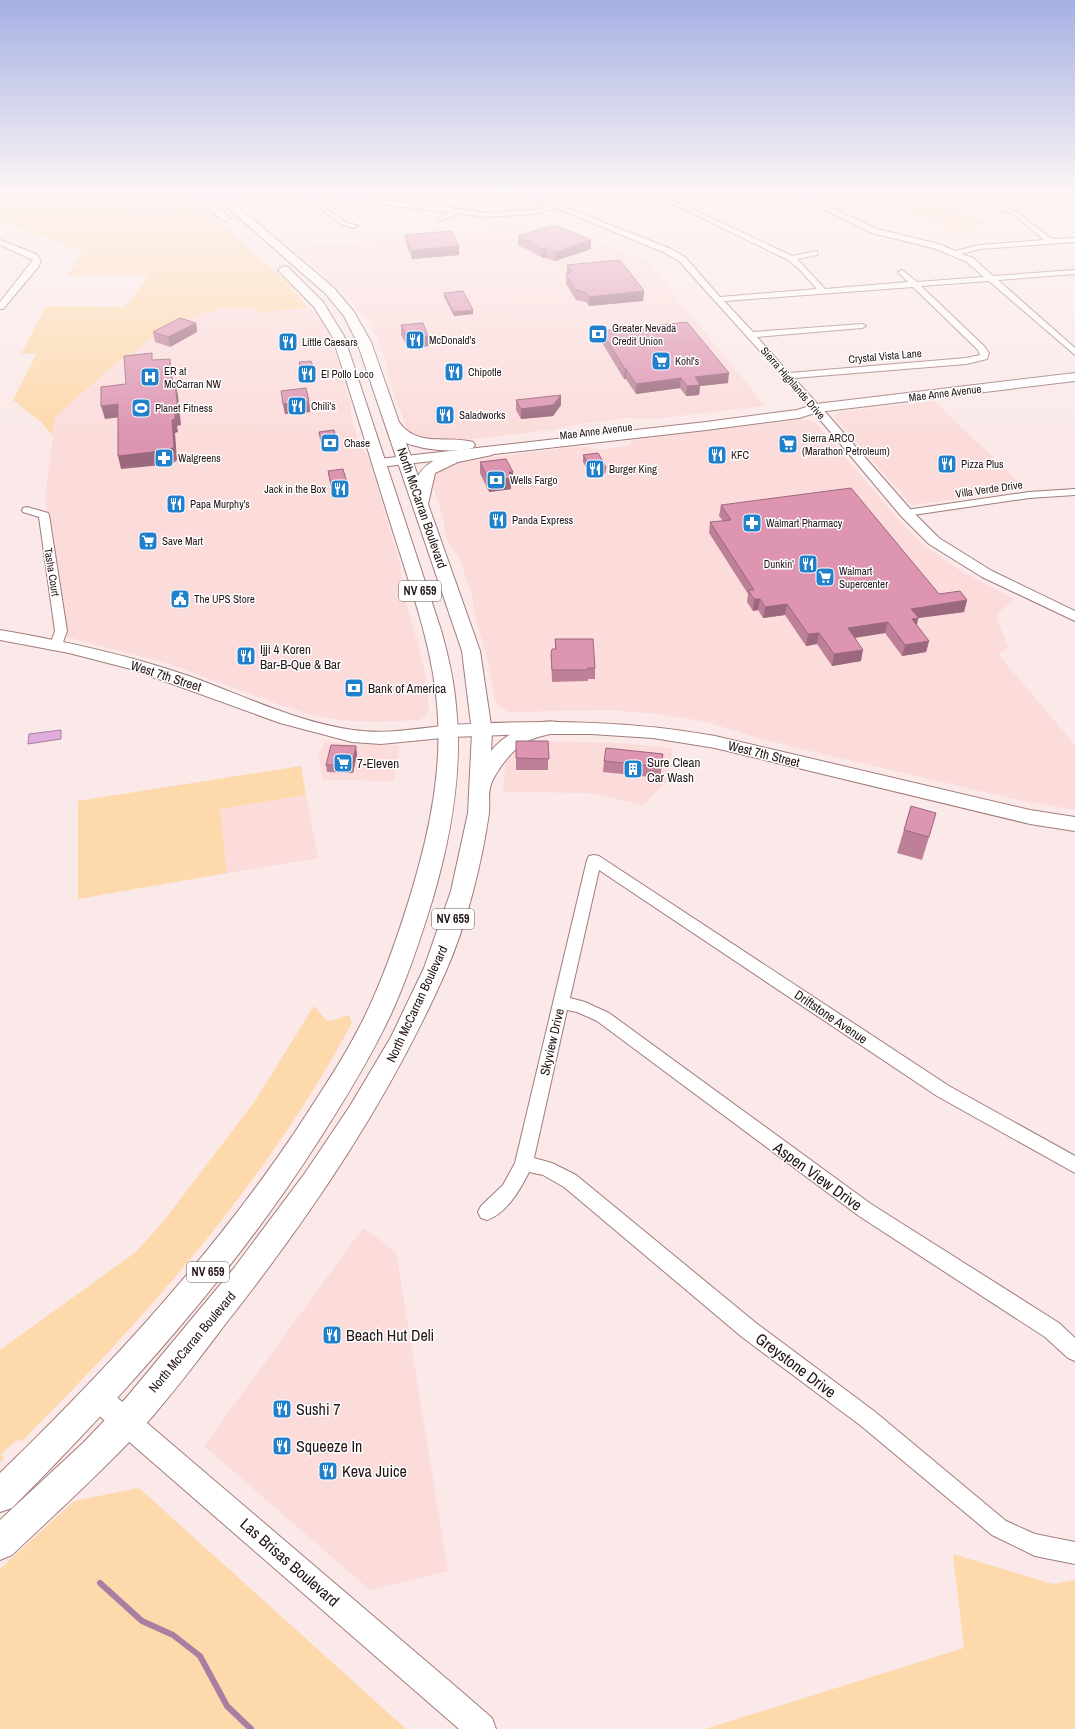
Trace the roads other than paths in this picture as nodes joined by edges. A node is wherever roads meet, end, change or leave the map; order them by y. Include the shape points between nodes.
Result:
1 (27, 275) edge
2 (289, 275) edge
3 (301, 275) edge
4 (311, 275) edge
5 (697, 275) edge
6 (809, 275) edge
7 (905, 275) edge
8 (989, 275) edge
9 (1038, 275) edge
10 (993, 278) junction
11 (915, 284) junction
12 (823, 291) junction
13 (719, 299) junction
14 (0, 307) edge
15 (346, 310) junction
16 (862, 326) dead end
17 (751, 335) junction
18 (1074, 349) edge
19 (787, 376) junction
20 (1075, 377) edge
21 (816, 408) junction
22 (391, 419) junction
23 (468, 445) junction
24 (487, 452) junction
25 (404, 457) junction
26 (378, 459) junction
27 (1075, 492) edge
28 (421, 504) junction
29 (27, 510) dead end
30 (906, 513) junction
31 (1075, 617) edge
32 (0, 635) edge
33 (56, 645) junction
34 (555, 727) junction
35 (481, 729) junction
36 (448, 730) junction
37 (481, 785) junction
38 (1075, 824) edge
39 (594, 860) joint
40 (561, 1002) junction
41 (524, 1163) junction
42 (1075, 1166) edge
43 (487, 1212) dead end
44 (1075, 1351) edge
45 (97, 1397) junction
46 (126, 1422) junction
47 (0, 1496) edge
48 (0, 1543) edge
49 (1075, 1553) edge
50 (481, 1729) edge

1 - 14 street
2 - 26 main road, North McCarran Boulevard / NV 659 via 309,294 333,326
3 - 15 main road via 333,307
4 - 15 main road, North McCarran Boulevard / NV 659
5 - 13 street, Sierra Highlands Drive
6 - 12 street
7 - 11 street
8 - 10 street
9 - 10 street
10 - 11 street
10 - 18 street
11 - 12 street
11 - 19 street, Crystal Vista Lane via 981,348 985,353 984,357 966,361
12 - 13 street
13 - 17 street, Sierra Highlands Drive
15 - 22 main road, North McCarran Boulevard / NV 659 via 364,342
16 - 17 street
17 - 19 street, Sierra Highlands Drive
19 - 21 street, Sierra Highlands Drive
20 - 21 main road, Mae Anne Avenue
21 - 23 main road, Mae Anne Avenue via 794,407
21 - 24 main road, Mae Anne Avenue via 799,414
21 - 30 street, Sierra Highlands Drive
22 - 23 main road via 395,429 414,441
22 - 25 main road, North McCarran Boulevard / NV 659
23 - 25 main road, Mae Anne Avenue
24 - 25 main road, Mae Anne Avenue
24 - 28 main road via 447,461 430,469 425,476
25 - 26 main road, Mae Anne Avenue
25 - 28 main road, North McCarran Boulevard / NV 659
26 - 36 main road, North McCarran Boulevard / NV 659 via 439,657
27 - 30 street, Villa Verde Drive via 1030,495
28 - 35 main road, North McCarran Boulevard / NV 659 via 470,652 476,676
29 - 33 street, Tasha Court via 44,515 61,631
30 - 31 street, Sierra Highlands Drive via 934,541 966,562
32 - 33 main road, West 7th Street
33 - 36 main road, West 7th Street via 149,670 278,717 353,736 398,738
34 - 35 main road, West 7th Street
34 - 37 main road via 533,730 508,743
34 - 38 main road, West 7th Street via 646,731 697,738 966,803
35 - 36 main road, West 7th Street
35 - 37 main road, North McCarran Boulevard / NV 659
36 - 45 main road, North McCarran Boulevard / NV 659 via 445,791 437,842 415,922 377,1017 346,1074 262,1202 152,1340
37 - 46 main road, North McCarran Boulevard / NV 659 via 472,850 445,942 407,1031 373,1094 298,1206 230,1297
39 - 40 street, Skyview Drive
39 - 42 street, Driftstone Avenue via 943,1091
40 - 41 street, Skyview Drive
40 - 44 street, Aspen View Drive via 580,1006 603,1017 865,1210 1052,1330
41 - 43 street, Skyview Drive via 516,1183 505,1197
41 - 49 street, Greystone Drive via 546,1168 570,1181 749,1330 867,1418 999,1528 1021,1541 1045,1549
45 - 46 street, Las Brisas Boulevard
45 - 47 main road, North McCarran Boulevard / NV 659 via 44,1454
46 - 48 main road, North McCarran Boulevard / NV 659
46 - 50 street, Las Brisas Boulevard

